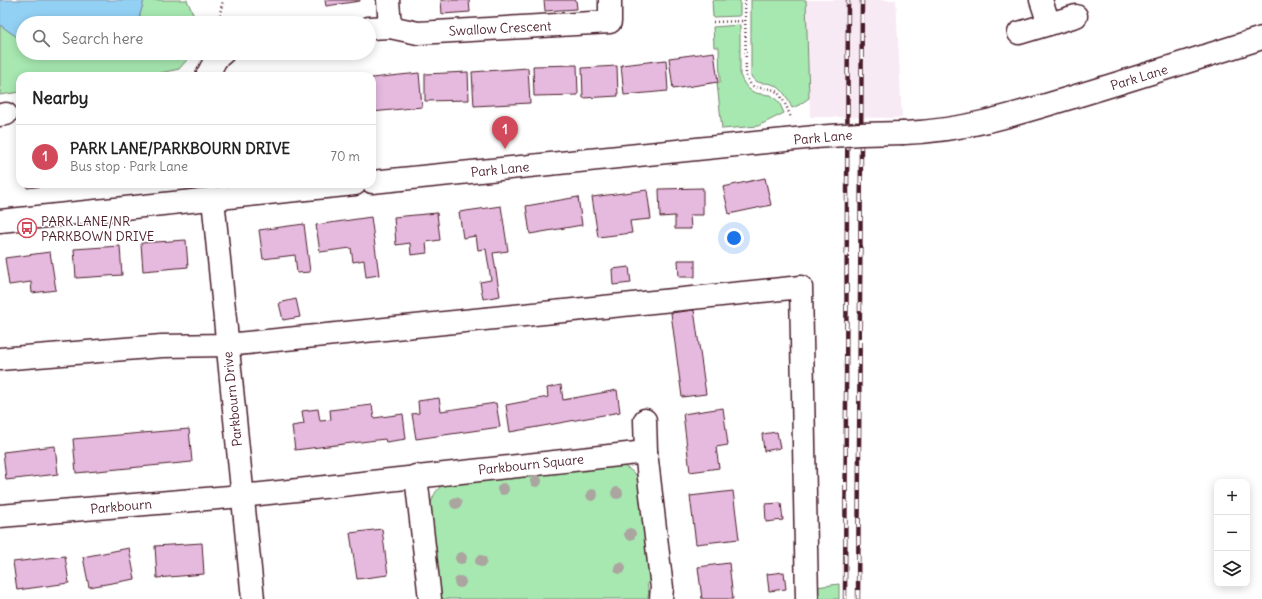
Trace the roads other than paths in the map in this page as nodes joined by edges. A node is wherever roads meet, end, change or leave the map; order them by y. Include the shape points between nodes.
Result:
1 (388, 0) edge
2 (610, 0) edge
3 (1041, 0) edge
4 (1076, 16) dead end
5 (1049, 24) junction
6 (379, 28) edge
7 (1019, 33) dead end
8 (1262, 38) edge
9 (215, 60) edge
10 (209, 72) edge
11 (376, 182) edge
12 (317, 188) edge
13 (213, 199) junction
14 (0, 221) edge
15 (227, 345) junction
16 (0, 358) edge
17 (645, 420) dead end
18 (646, 452) junction
19 (416, 476) junction
20 (242, 496) junction
21 (0, 516) edge
22 (253, 599) edge
23 (430, 599) edge
24 (661, 599) edge
25 (807, 599) edge

1 - 6 street
2 - 6 street, Swallow Crescent via 610,22 418,33
3 - 5 street
4 - 5 street
5 - 7 street
8 - 11 street, Park Lane, bridge via 991,122 930,132 792,139
9 - 10 street
12 - 13 street
13 - 14 street
13 - 15 street, Parkbourn Drive
15 - 16 street via 162,346
15 - 20 street, Parkbourn Drive
15 - 25 street via 801,287
17 - 18 street
18 - 19 street, Parkbourn Square
18 - 24 street via 662,588
19 - 20 street, Parkbourn Square
19 - 23 street
20 - 21 street, Parkbourn
20 - 22 street, Parkbourn Drive

